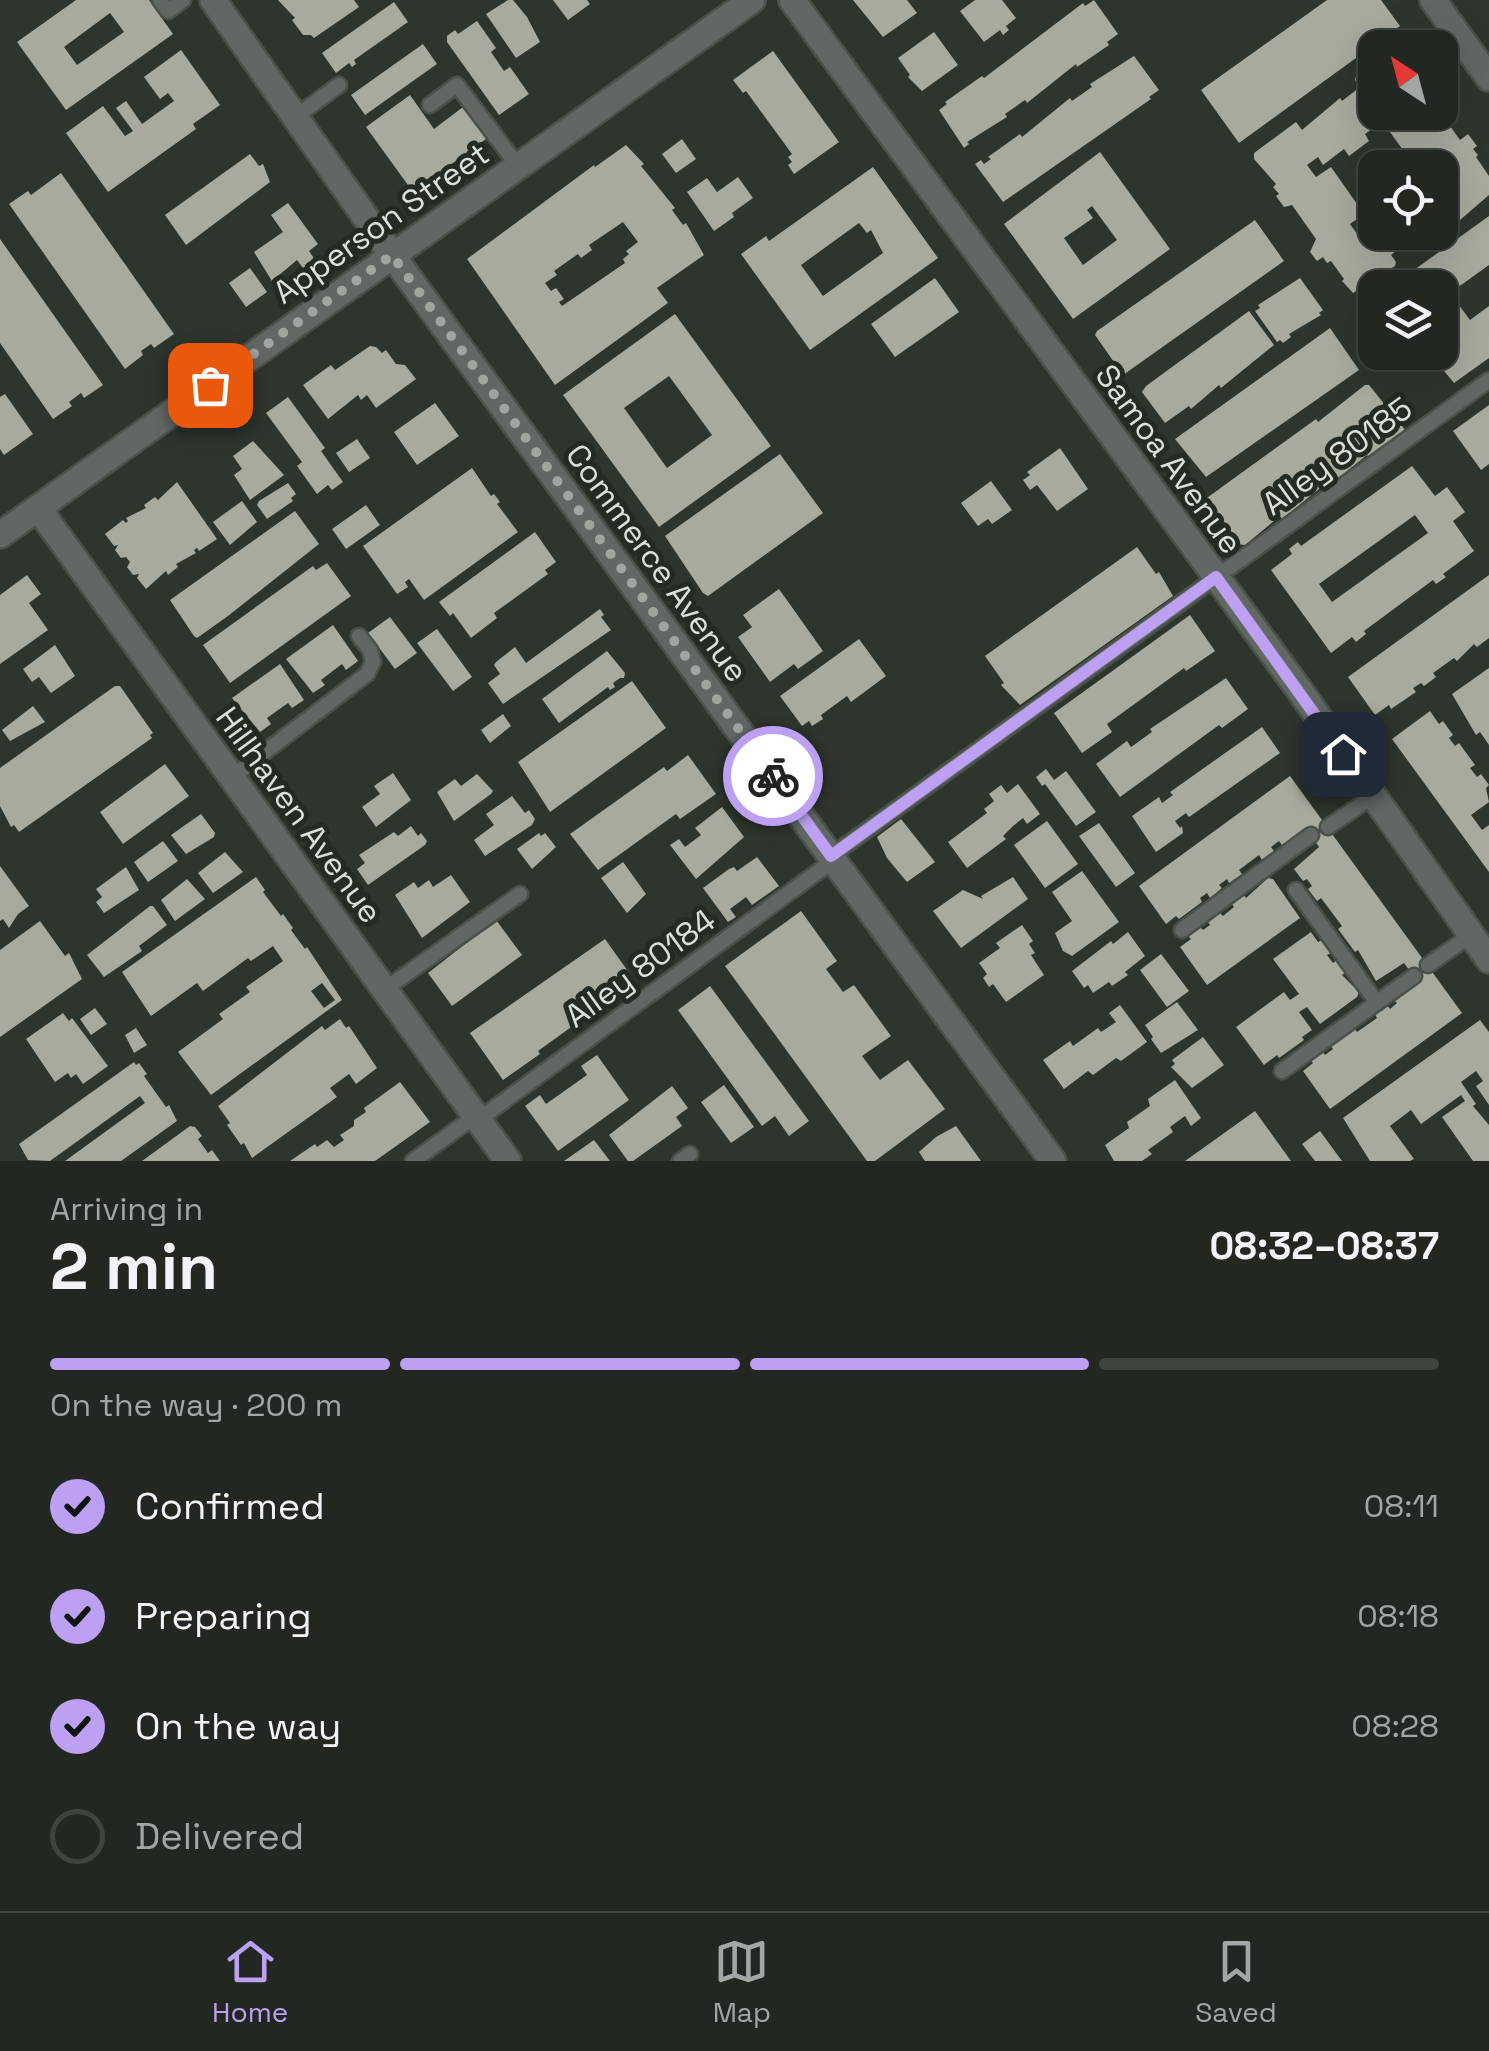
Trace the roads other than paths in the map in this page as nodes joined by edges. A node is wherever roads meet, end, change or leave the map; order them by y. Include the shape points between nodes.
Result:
1 (160, 0) edge
2 (183, 0) edge
3 (752, 0) edge
4 (792, 0) edge
5 (1432, 0) edge
6 (216, 1) edge
7 (1489, 78) edge
8 (340, 86) dead end
9 (430, 105) dead end
10 (295, 118) junction
11 (518, 166) junction
12 (392, 255) junction
13 (1489, 380) edge
14 (38, 508) junction
15 (0, 536) edge
16 (1216, 577) junction
17 (360, 636) dead end
18 (232, 778) junction
19 (1373, 796) junction
20 (1328, 827) dead end
21 (1312, 836) dead end
22 (832, 858) junction
23 (1296, 890) dead end
24 (520, 894) dead end
25 (1182, 930) dead end
26 (1471, 935) junction
27 (1489, 960) edge
28 (1428, 965) dead end
29 (1414, 976) dead end
30 (384, 989) junction
31 (1377, 1003) junction
32 (1282, 1072) dead end
33 (477, 1118) junction
34 (412, 1161) edge
35 (508, 1161) edge
36 (1054, 1161) edge

1 - 2 lane via 168,11
3 - 11 street, Apperson Street
4 - 16 street, Samoa Avenue
5 - 7 street
6 - 10 street, Commerce Avenue
8 - 10 lane
9 - 11 lane via 457,85
10 - 12 street, Commerce Avenue
11 - 12 street, Apperson Street
12 - 14 street, Apperson Street
12 - 22 street, Commerce Avenue
13 - 16 lane, Alley 80185
14 - 15 street, Apperson Street
14 - 18 street, Hillhaven Avenue
16 - 19 street, Samoa Avenue
16 - 22 lane, Alley 80185
17 - 18 lane via 373,662 367,674
18 - 30 street, Hillhaven Avenue
19 - 20 lane
19 - 26 street, Samoa Avenue
21 - 25 lane
22 - 33 lane, Alley 80184
22 - 36 street, Commerce Avenue
23 - 31 lane
24 - 30 lane
26 - 27 street, Samoa Avenue
26 - 28 lane
29 - 31 lane
30 - 33 street, Hillhaven Avenue
31 - 32 lane
33 - 34 lane, Alley 80184
33 - 35 street, Hillhaven Avenue

